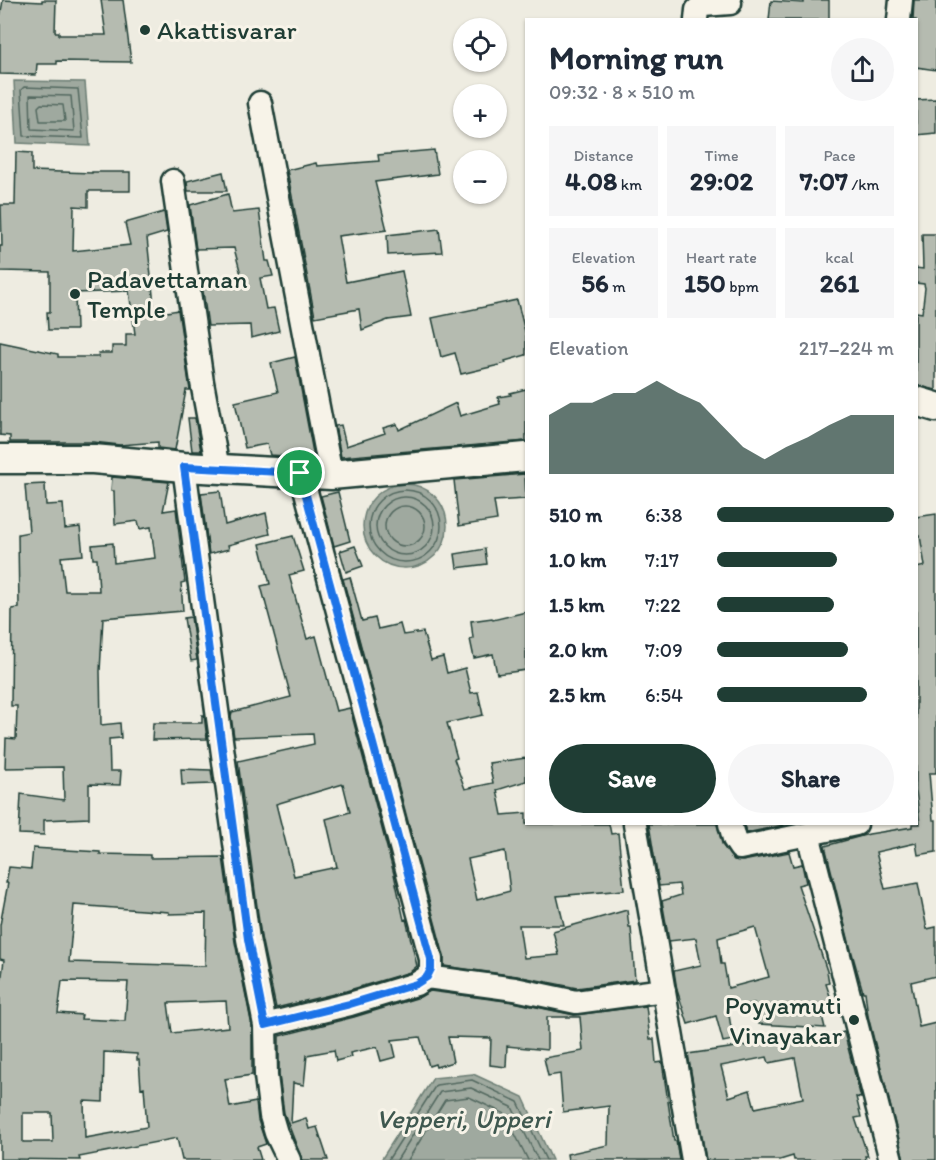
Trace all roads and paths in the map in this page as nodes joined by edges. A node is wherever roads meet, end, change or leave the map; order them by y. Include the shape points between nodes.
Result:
1 (901, 0) edge
2 (730, 3) dead end
3 (696, 18) edge
4 (899, 18) edge
5 (260, 103) dead end
6 (173, 181) dead end
7 (918, 402) edge
8 (936, 407) edge
9 (525, 457) edge
10 (0, 459) edge
11 (184, 467) junction
12 (218, 469) junction
13 (300, 473) junction
14 (331, 475) junction
15 (635, 825) edge
16 (730, 825) edge
17 (851, 825) edge
18 (808, 834) junction
19 (427, 977) junction
20 (664, 990) junction
21 (265, 1025) junction
22 (288, 1160) edge
23 (693, 1160) edge
24 (891, 1160) edge

1 - 4 street
2 - 3 street via 703,5
5 - 14 street
6 - 12 street
7 - 8 main road
9 - 14 main road
10 - 11 main road via 93,459
11 - 12 main road
11 - 21 street via 248,939
12 - 13 main road
13 - 14 main road
13 - 19 street via 431,959
15 - 20 street
16 - 18 street via 740,848
17 - 18 street
18 - 24 street
19 - 20 street via 576,1002
19 - 21 street via 350,1004
20 - 23 street
21 - 22 street via 271,1116

